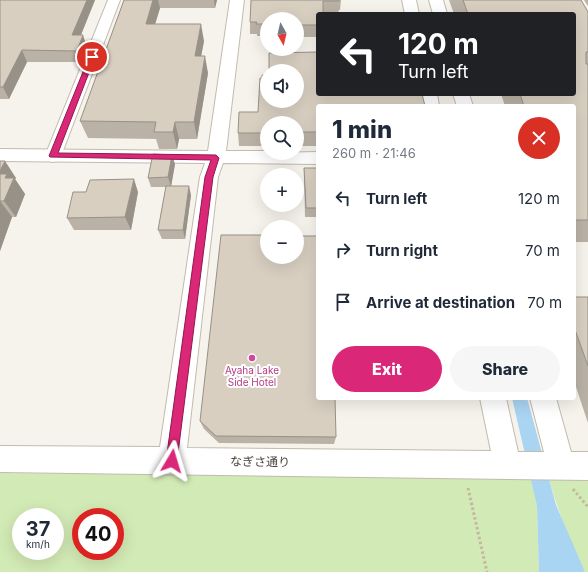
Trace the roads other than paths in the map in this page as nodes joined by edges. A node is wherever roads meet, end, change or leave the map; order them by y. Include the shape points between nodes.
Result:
1 (114, 0) edge
2 (237, 0) edge
3 (408, 0) edge
4 (436, 0) edge
5 (411, 12) edge
6 (439, 12) edge
7 (0, 155) edge
8 (53, 156) junction
9 (216, 158) junction
10 (316, 158) edge
11 (494, 400) edge
12 (543, 400) edge
13 (0, 460) edge
14 (172, 461) junction
15 (514, 465) junction
16 (555, 466) junction
17 (588, 466) edge

1 - 8 street
2 - 9 street
3 - 5 street
4 - 6 street
7 - 8 street
8 - 9 street
9 - 10 street
9 - 14 street via 209,177
11 - 15 street
12 - 16 street
13 - 14 street, なぎさ通り
14 - 15 street, なぎさ通り
15 - 16 street, なぎさ通り
16 - 17 street

